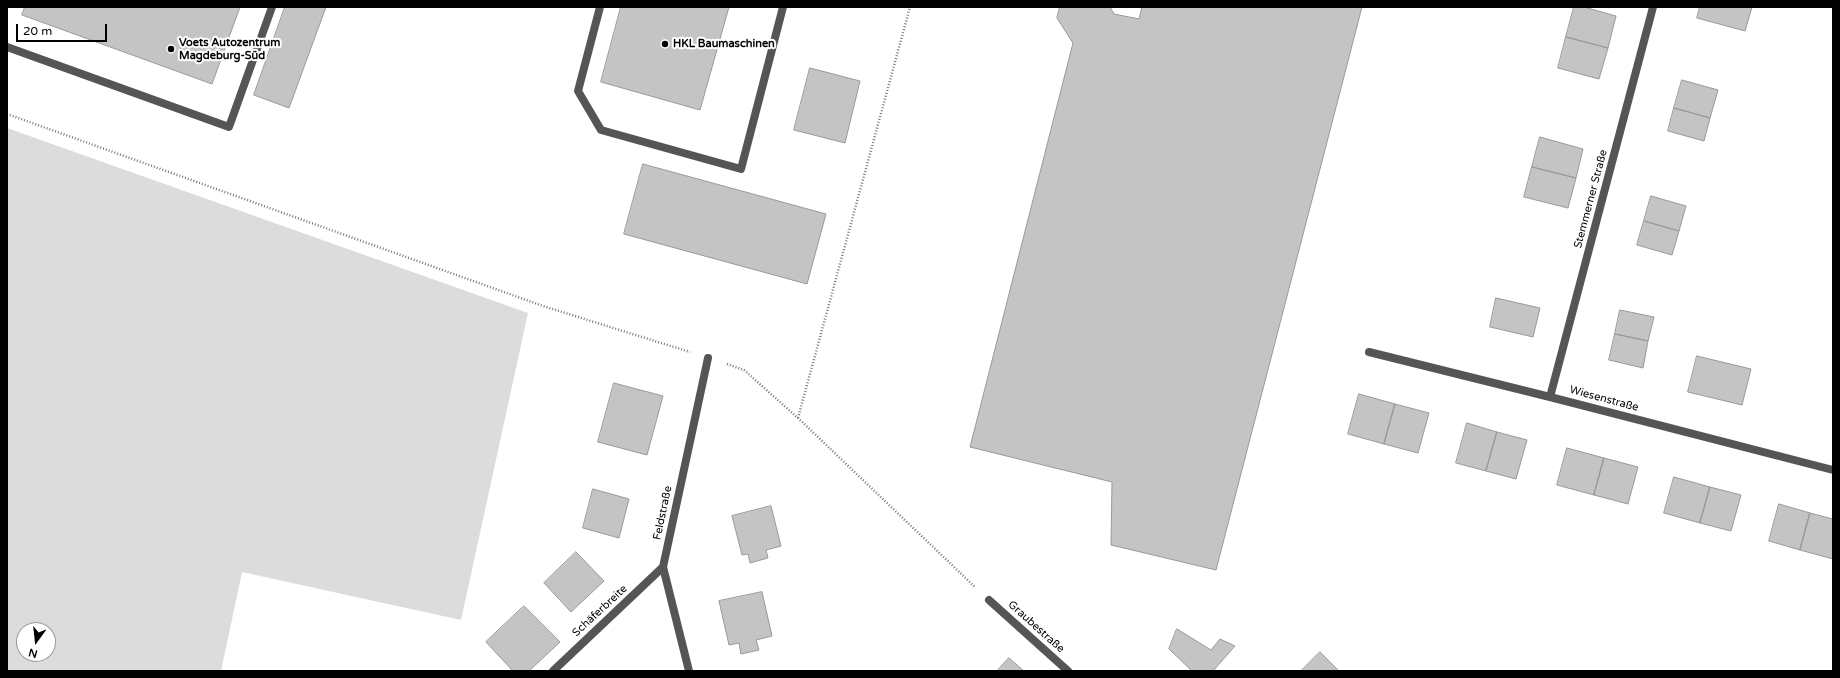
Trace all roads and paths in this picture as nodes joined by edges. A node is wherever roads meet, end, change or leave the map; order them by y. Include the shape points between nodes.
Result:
1 (272, 7) edge
2 (600, 7) edge
3 (783, 7) edge
4 (910, 7) edge
5 (1653, 7) edge
6 (7, 47) edge
7 (7, 114) edge
8 (1369, 352) dead end
9 (708, 358) junction
10 (1550, 396) junction
11 (798, 418) junction
12 (1833, 470) edge
13 (663, 567) junction
14 (989, 600) joint
15 (553, 671) edge
16 (689, 671) edge
17 (1068, 671) edge

1 - 6 street via 229,127
2 - 3 street via 578,91 601,130 741,169
4 - 11 path
5 - 10 street, Stemmerner Straße
7 - 9 path via 543,306
8 - 10 street, Wiesenstraße
9 - 11 path via 744,370
9 - 13 street, Feldstraße
10 - 12 street, Wiesenstraße
11 - 14 path
13 - 15 street, Schäferbreite
13 - 16 street, Feldstraße
14 - 17 street, Graubestraße

